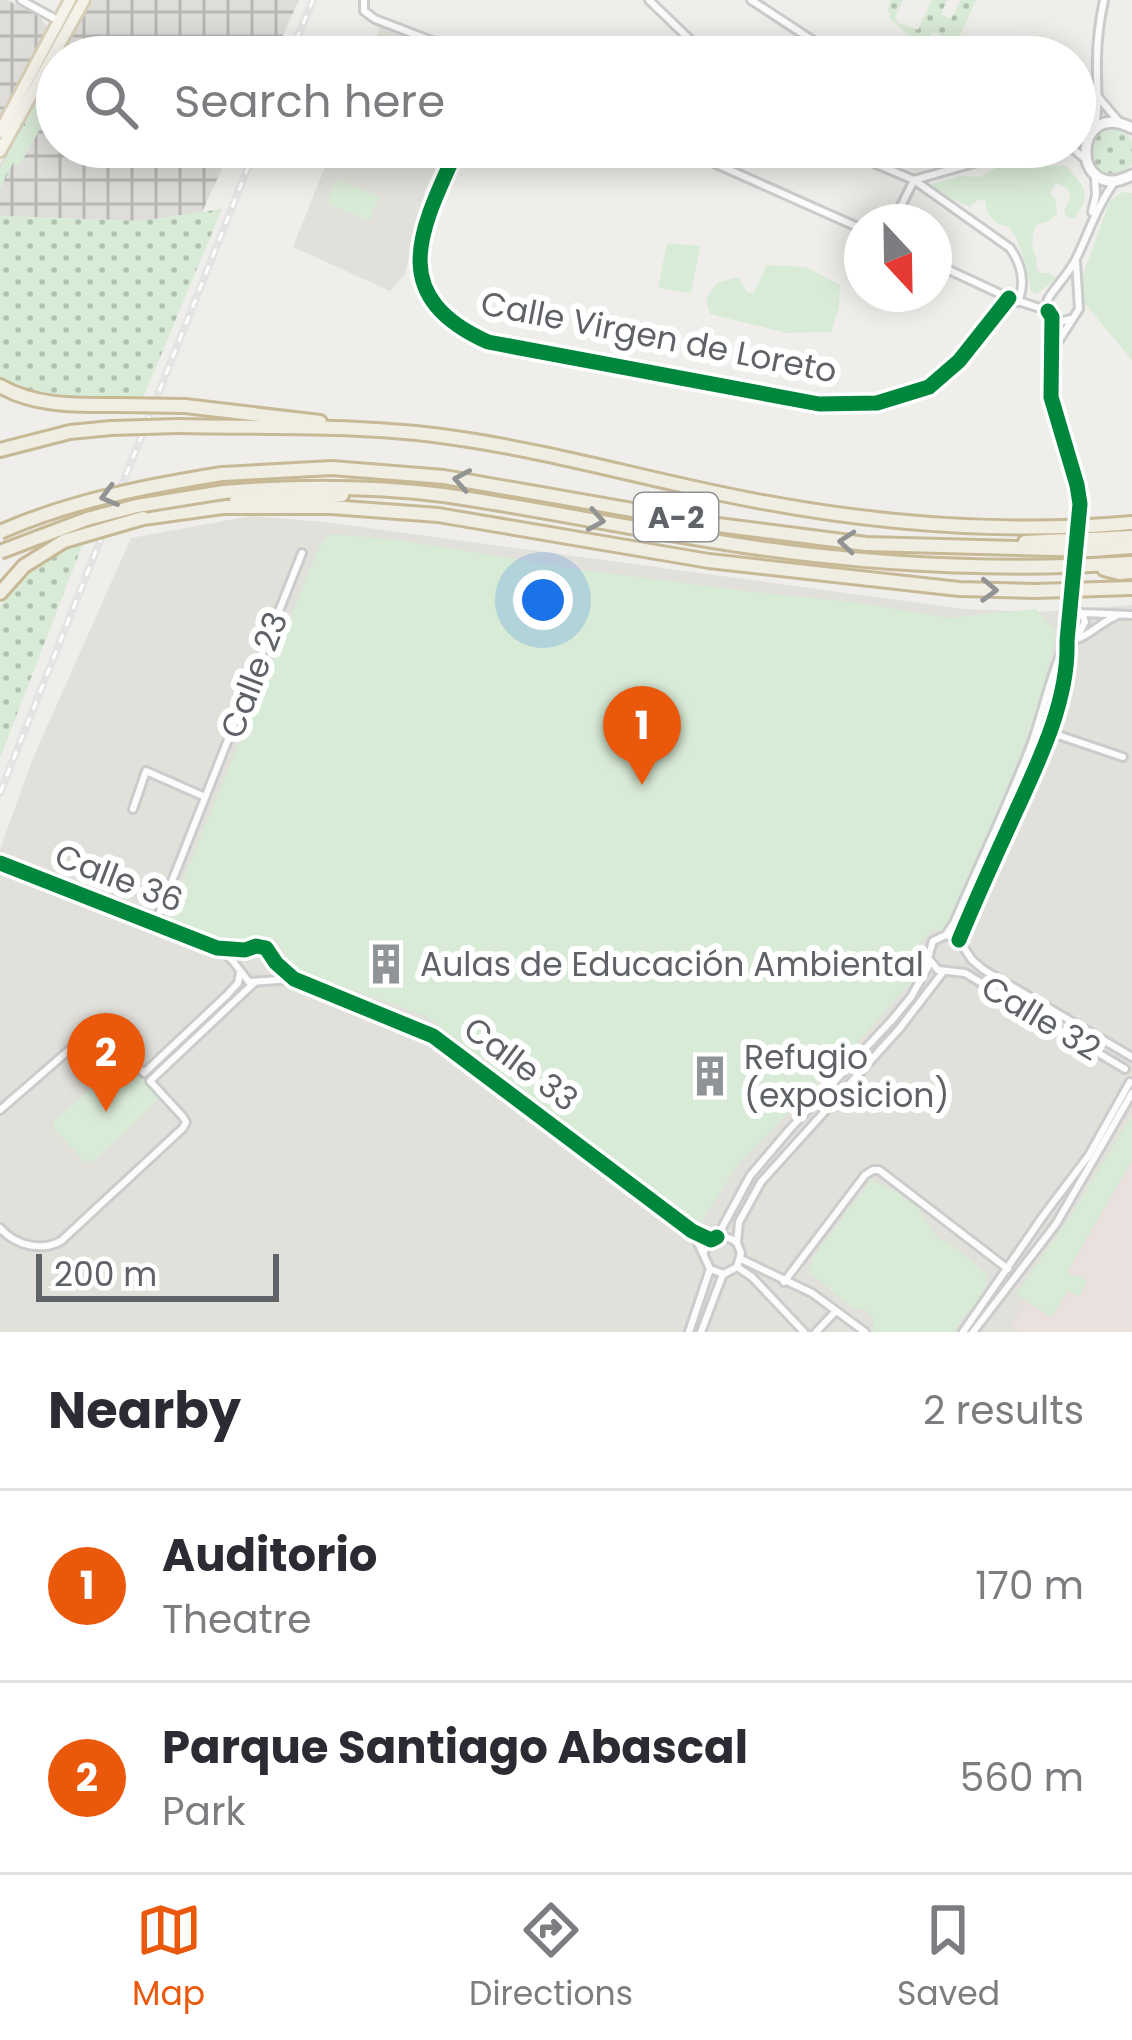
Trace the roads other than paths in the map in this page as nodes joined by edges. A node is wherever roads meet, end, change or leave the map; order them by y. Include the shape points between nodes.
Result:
1 (21, 0) edge
2 (70, 0) edge
3 (84, 0) edge
4 (364, 0) edge
5 (649, 0) edge
6 (751, 0) edge
7 (1104, 0) edge
8 (59, 20) junction
9 (51, 36) edge
10 (64, 36) edge
11 (419, 36) edge
12 (686, 36) edge
13 (806, 36) edge
14 (36, 64) edge
15 (36, 87) edge
16 (1100, 98) junction
17 (1096, 116) edge
18 (1128, 125) edge
19 (1096, 130) edge
20 (0, 132) edge
21 (0, 152) edge
22 (449, 168) edge
23 (725, 168) edge
24 (886, 168) edge
25 (956, 168) edge
26 (1090, 168) edge
27 (1094, 174) junction
28 (1131, 177) edge
29 (914, 180) junction
30 (1115, 182) junction
31 (902, 204) edge
32 (844, 221) edge
33 (1089, 226) junction
34 (1076, 259) junction
35 (952, 271) edge
36 (1067, 291) junction
37 (1009, 298) junction
38 (1048, 298) junction
39 (1018, 302) junction
40 (1028, 304) junction
41 (1050, 314) junction
42 (1071, 320) junction
43 (1053, 350) junction
44 (0, 386) edge
45 (446, 436) junction
46 (0, 450) edge
47 (439, 495) junction
48 (223, 500) junction
49 (1132, 522) edge
50 (0, 532) edge
51 (1132, 537) edge
52 (920, 547) junction
53 (1132, 547) edge
54 (0, 552) edge
55 (302, 553) dead end
56 (1132, 563) edge
57 (1091, 566) junction
58 (1132, 572) edge
59 (1132, 588) edge
60 (0, 593) edge
61 (1072, 605) junction
62 (1082, 613) junction
63 (1118, 615) junction
64 (1132, 615) edge
65 (1071, 640) junction
66 (1049, 732) junction
67 (1123, 757) dead end
68 (206, 797) junction
69 (133, 809) dead end
70 (0, 863) edge
71 (155, 925) junction
72 (946, 935) junction
73 (959, 940) junction
74 (217, 948) junction
75 (245, 950) junction
76 (966, 952) junction
77 (276, 963) junction
78 (931, 963) junction
79 (239, 970) junction
80 (956, 970) junction
81 (943, 972) junction
82 (269, 979) junction
83 (294, 979) junction
84 (254, 983) junction
85 (1132, 1057) edge
86 (1125, 1069) junction
87 (144, 1073) junction
88 (151, 1081) junction
89 (1131, 1083) edge
90 (1132, 1094) edge
91 (0, 1110) edge
92 (0, 1228) edge
93 (692, 1231) junction
94 (714, 1239) junction
95 (737, 1243) junction
96 (704, 1252) junction
97 (739, 1263) junction
98 (710, 1269) junction
99 (1008, 1269) junction
100 (724, 1274) junction
101 (784, 1282) junction
102 (836, 1310) junction
103 (689, 1332) edge
104 (701, 1332) edge
105 (804, 1332) edge
106 (816, 1332) edge
107 (865, 1332) edge
108 (963, 1332) edge
109 (973, 1332) edge

1 - 8 street
2 - 8 main road
3 - 10 main road
4 - 11 street via 375,19
5 - 12 street
6 - 13 street
7 - 16 street
8 - 9 main road
14 - 20 main road
15 - 21 main road
16 - 17 street
16 - 18 street
18 - 19 street
22 - 37 street, Calle Virgen de Loreto via 424,224 424,290 460,330 488,343 820,404 877,404 928,387
23 - 32 street
24 - 29 street
25 - 29 street
26 - 27 street
27 - 30 street
27 - 33 street
28 - 30 street
29 - 31 street
29 - 39 street via 1010,248 1022,274
30 - 33 street
33 - 34 street
34 - 36 street
34 - 36 street
35 - 37 street
36 - 38 street
36 - 42 street via 1079,309
37 - 39 street
38 - 40 street
38 - 41 street
39 - 40 street
40 - 41 street
41 - 42 street
41 - 43 street
42 - 43 street
43 - 61 street, bridge via 1051,397 1080,504
44 - 45 highway, bridge via 58,404 185,406
45 - 46 highway, bridge via 111,428
45 - 49 highway via 881,519
47 - 48 highway
47 - 48 highway, A-2 via 331,487
47 -> 57 highway, A-2 via 808,555
48 - 54 highway, A-2, bridge via 137,506
48 -> 59 highway via 438,515 709,561 959,589
48 - 60 highway, bridge via 64,541
52 -> 50 highway, A-2, bridge via 332,468 135,489
51 - 52 highway
52 - 53 highway, A-2
55 - 68 street, Calle 23
56 - 57 highway, A-2
57 - 58 highway
61 - 62 street
61 - 65 street
62 - 63 street
62 - 65 street via 1085,622
63 - 64 street
63 - 65 street
65 - 66 street
65 - 72 street
66 - 67 street
66 - 73 street
68 - 69 street via 146,772
68 - 71 street, Calle 23
70 - 71 street, Calle 36
71 - 74 street, Calle 36
72 - 73 street
72 - 78 street via 930,946
73 - 76 street
74 - 75 street, Calle 36
74 - 79 street, Calle 36
75 - 77 street via 266,948
75 - 79 street
76 - 80 street
76 - 85 street, Calle 32
77 - 82 street
77 - 83 street, Calle 33
78 - 81 street
78 - 94 street via 892,1020 750,1176
79 - 84 street
79 - 87 street via 227,995
80 - 81 street
80 - 86 street, Calle 32
81 - 95 street via 760,1182
82 - 83 street, Calle 33
82 - 84 street
83 - 93 street, Calle 33 via 433,1036
84 - 88 street
85 - 86 street
86 - 89 street
87 - 88 street
87 - 91 street via 96,1030
88 - 92 street via 186,1121 183,1128 62,1241 16,1243
89 - 99 street
90 - 109 street via 1056,1224
93 - 94 street, Calle 33
93 - 96 street, Calle 33
94 - 95 street
94 - 96 street
95 - 97 street
96 - 98 street
97 - 100 street
97 - 101 street
97 - 105 street
98 - 100 street
98 - 103 street
99 - 101 street via 873,1170
99 - 108 street
100 - 104 street
101 - 102 street
102 - 106 street
102 - 107 street

